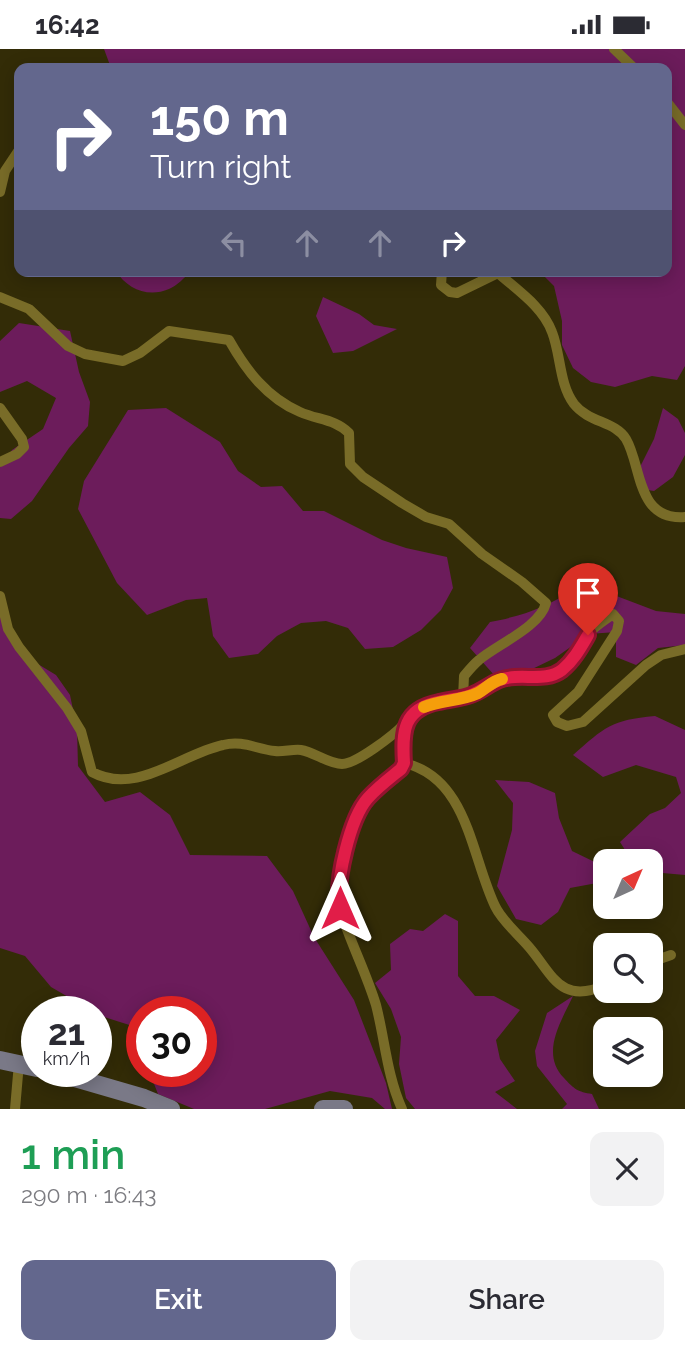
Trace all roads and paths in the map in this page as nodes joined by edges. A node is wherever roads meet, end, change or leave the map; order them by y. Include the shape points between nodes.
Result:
1 (614, 49) edge
2 (629, 63) edge
3 (672, 108) edge
4 (685, 125) edge
5 (14, 158) edge
6 (0, 192) edge
7 (442, 277) edge
8 (490, 277) edge
9 (502, 277) edge
10 (0, 297) edge
11 (0, 408) edge
12 (0, 462) edge
13 (685, 517) edge
14 (0, 596) edge
15 (685, 649) edge
16 (463, 698) junction
17 (405, 723) junction
18 (404, 763) junction
19 (671, 955) dead end
20 (663, 958) edge
21 (593, 988) edge
22 (0, 1061) edge
23 (21, 1064) edge
24 (22, 1087) edge
25 (106, 1087) edge
26 (15, 1109) edge
27 (171, 1109) edge
28 (323, 1109) edge
29 (344, 1109) edge
30 (402, 1109) edge

1 - 2 street
3 - 4 street
5 - 6 street
7 - 8 street via 441,285 457,293
9 - 13 street via 543,314 573,403 589,418 615,428 625,438 637,478 655,507 666,515
10 - 16 street via 30,309 68,346 122,361 169,331 229,340 271,396 300,412 340,423 349,433 351,464 363,477 426,517 449,524 546,603 533,624 479,660 464,676
11 - 12 street via 24,447
14 - 17 street via 8,629 68,708 81,731 92,772 101,777 125,780 146,776 232,743 275,751 301,750 341,764 358,758
15 - 16 street via 653,660 583,722 573,725 557,722 553,715 578,692 617,631 620,621 613,614 588,635 561,671 549,677 495,680
16 - 17 street via 419,709
17 - 18 street
18 - 21 street via 432,774 445,785 460,812 495,908 551,978 564,988
18 - 30 street via 366,799 358,813 338,887 340,908 370,987
19 - 20 street
22 - 23 main road
24 - 26 street
25 - 27 main road
28 - 29 main road

